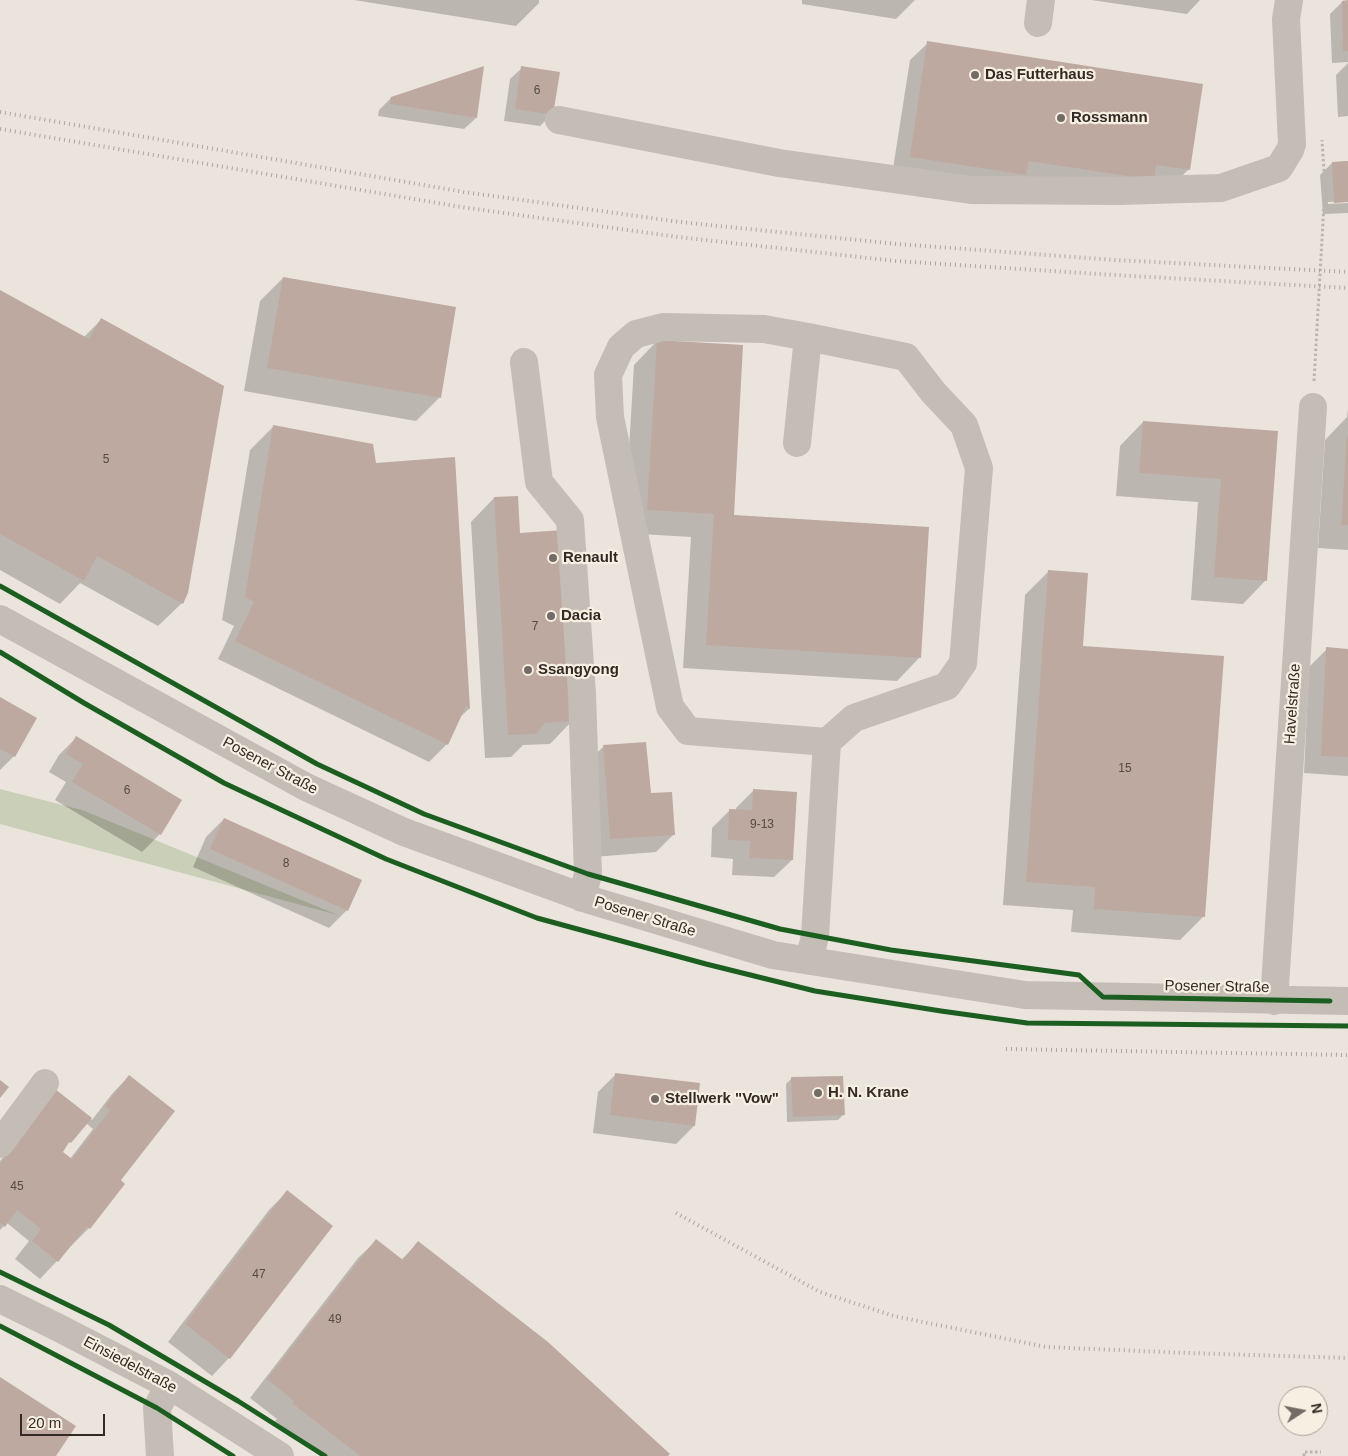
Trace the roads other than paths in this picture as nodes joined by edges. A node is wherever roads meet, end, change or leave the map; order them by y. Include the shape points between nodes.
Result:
1 (1289, 0) edge
2 (559, 120) dead end
3 (808, 337) junction
4 (524, 362) dead end
5 (1313, 407) road end
6 (797, 443) dead end
7 (0, 619) edge
8 (827, 742) junction
9 (582, 898) junction
10 (809, 961) junction
11 (1274, 1001) junction
12 (1348, 1001) edge
13 (44, 1083) dead end
14 (0, 1144) edge
15 (0, 1299) edge
16 (169, 1385) junction
17 (160, 1456) edge
18 (280, 1456) edge

1 - 2 street via 1286,19 1290,150 1279,168 1221,188 971,190 779,163
3 - 6 street
3 - 8 street via 906,356 964,426 980,468 963,662 946,686 854,718
3 - 8 street via 764,329 662,327 636,334 621,347 608,375 610,417 670,707 688,731
4 - 9 street via 539,482 570,520 582,694 588,874
5 - 11 street, Havelstraße
7 - 9 street, Posener Straße via 306,787 404,832
8 - 10 street via 815,936
9 - 10 street, Posener Straße via 773,955
10 - 11 street, Posener Straße via 1025,995
11 - 12 street, Posener Straße
13 - 14 street
15 - 16 street, Einsiedelstraße
16 - 17 street via 157,1408
16 - 18 street, Einsiedelstraße

